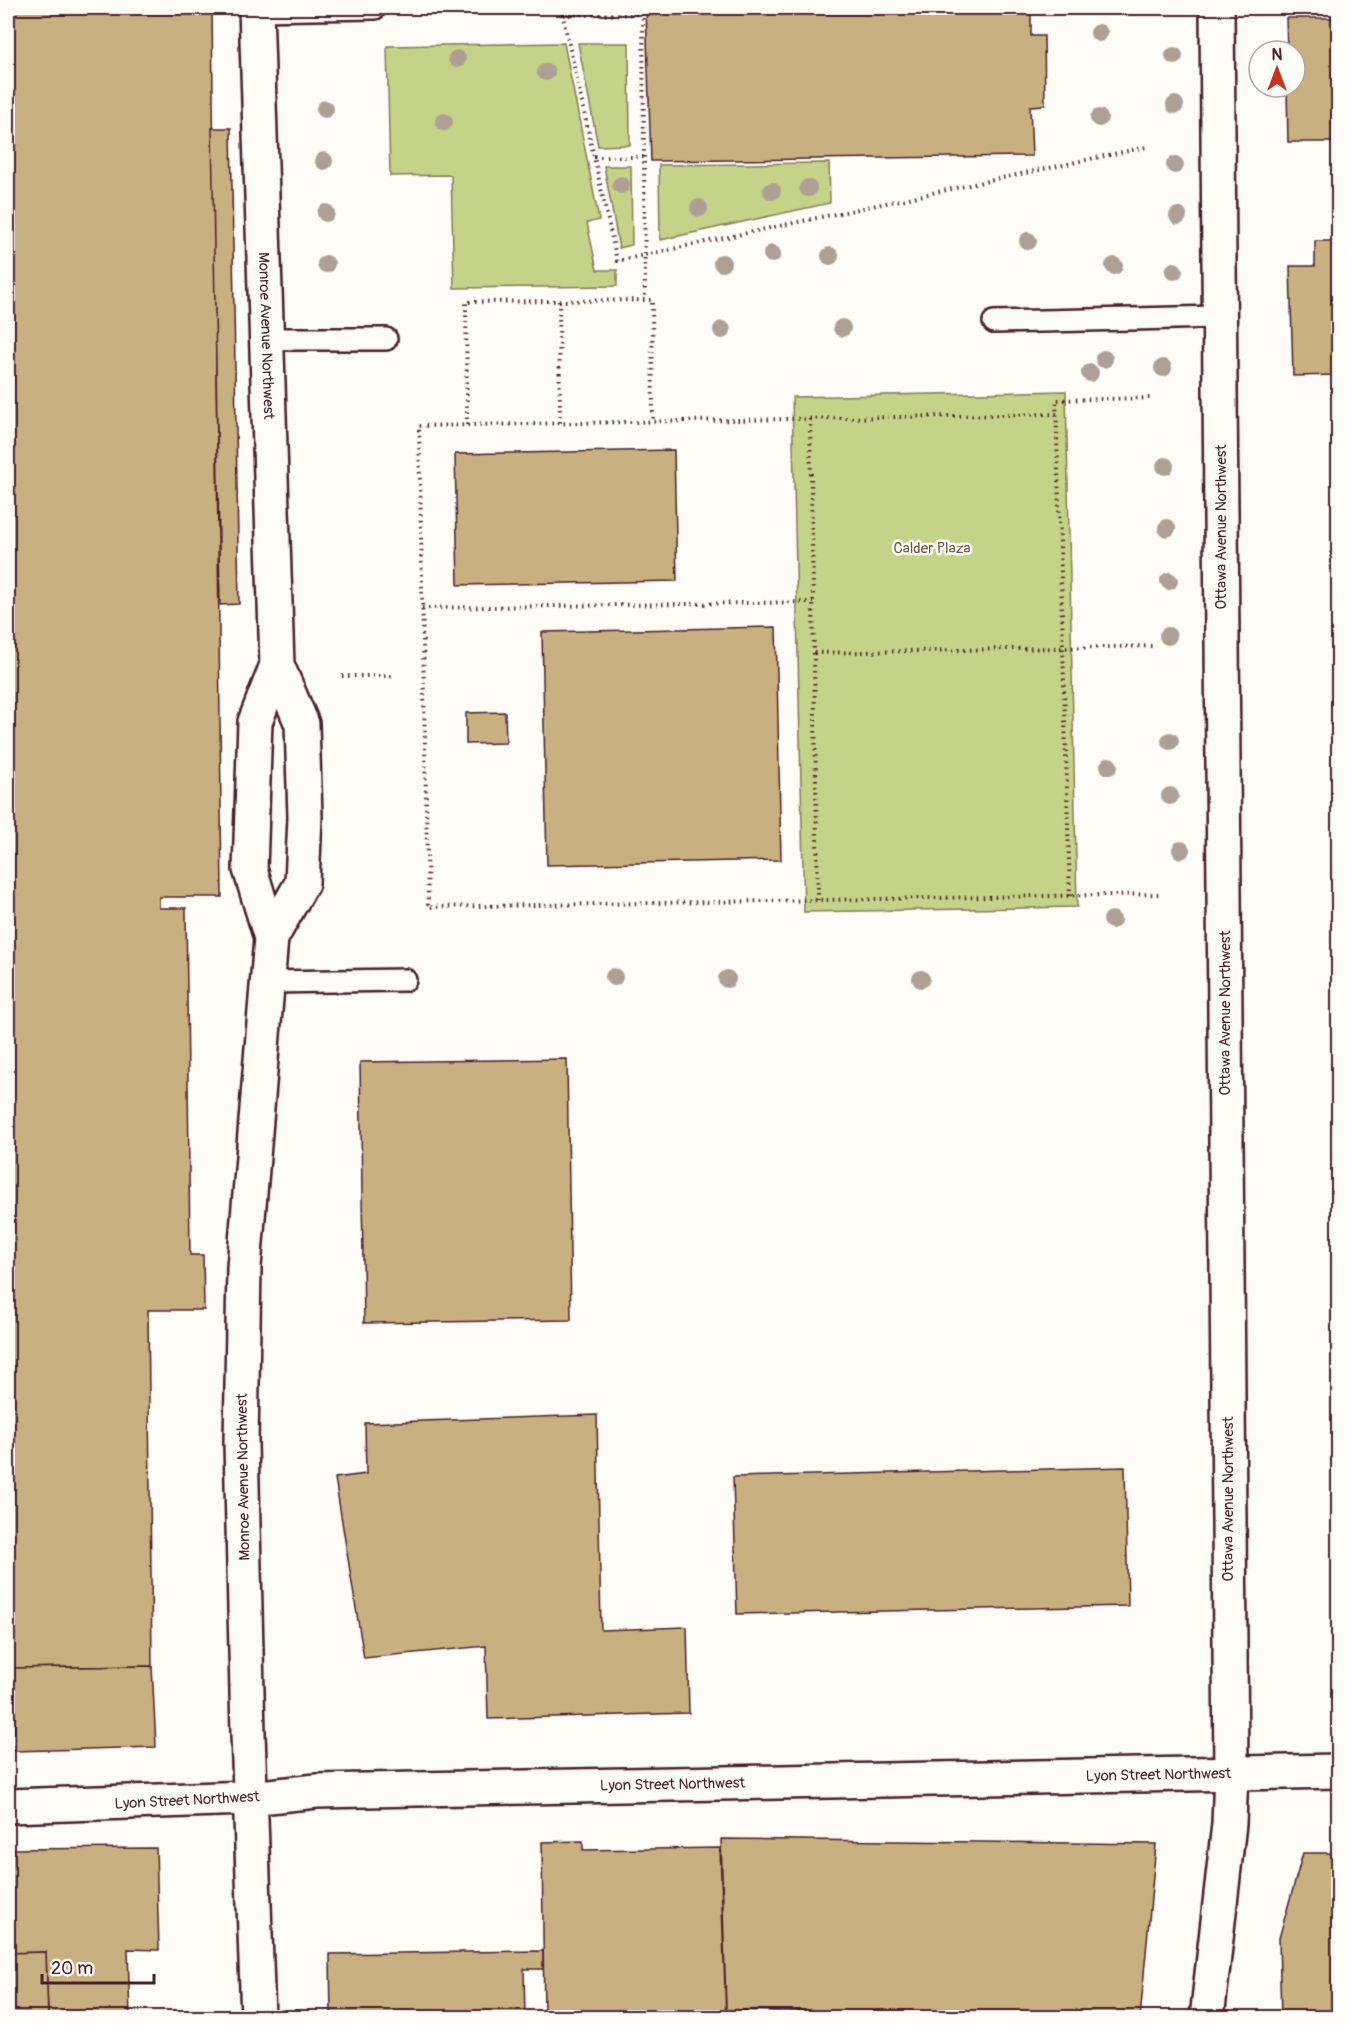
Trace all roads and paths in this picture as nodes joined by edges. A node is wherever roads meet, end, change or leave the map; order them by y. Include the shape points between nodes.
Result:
1 (375, 8) edge
2 (561, 8) edge
3 (1217, 8) edge
4 (256, 9) edge
5 (563, 15) junction
6 (1146, 147) dead end
7 (594, 157) junction
8 (644, 157) junction
9 (645, 255) junction
10 (645, 300) junction
11 (559, 301) junction
12 (1220, 317) junction
13 (994, 322) dead end
14 (267, 339) junction
15 (386, 339) dead end
16 (1151, 398) dead end
17 (1056, 414) junction
18 (810, 419) junction
19 (653, 422) junction
20 (560, 423) junction
21 (467, 425) junction
22 (813, 602) junction
23 (422, 608) junction
24 (1156, 646) dead end
25 (1063, 647) junction
26 (814, 653) junction
27 (278, 665) junction
28 (342, 676) dead end
29 (396, 676) dead end
30 (1161, 894) dead end
31 (1070, 896) junction
32 (818, 900) junction
33 (272, 938) junction
34 (405, 980) dead end
35 (268, 982) junction
36 (1338, 1771) edge
37 (1231, 1772) junction
38 (250, 1798) junction
39 (8, 1806) edge
40 (258, 2018) edge
41 (1207, 2018) edge

1 - 4 lane
2 - 5 path
3 - 12 street, Ottawa Avenue Northwest
4 - 14 street, Monroe Avenue Northwest
5 - 7 path
5 - 8 path via 643,14
6 - 9 path
7 - 8 path
7 - 9 path via 616,261
8 - 9 path
9 - 10 path
10 - 11 path
10 - 19 path via 652,300
11 - 20 path
11 - 21 path via 466,302
12 - 13 lane
12 - 37 street, Ottawa Avenue Northwest
14 - 15 lane
14 - 27 street, Monroe Avenue Northwest
16 - 17 path via 1056,400
17 - 18 path
17 - 25 path
18 - 19 path
18 - 22 path
19 - 20 path
20 - 21 path
21 - 23 path via 419,426
22 - 23 path
22 - 26 path
23 - 32 path via 428,907
24 - 25 path
25 - 26 path
25 - 31 path
26 - 32 path
27 - 33 street, Monroe Avenue Northwest via 255,722 250,869
27 - 33 street, Monroe Avenue Northwest via 302,724 304,817 302,883
28 - 29 path
30 - 31 path
31 - 32 path
33 - 35 street, Monroe Avenue Northwest
34 - 35 lane
35 - 38 street, Monroe Avenue Northwest via 244,1267 241,1443
36 - 37 street, Lyon Street Northwest
37 - 38 street, Lyon Street Northwest via 317,1791
37 - 41 street, Ottawa Avenue Northwest via 1229,1824
38 - 39 street, Lyon Street Northwest
38 - 40 street, Monroe Avenue Northwest

